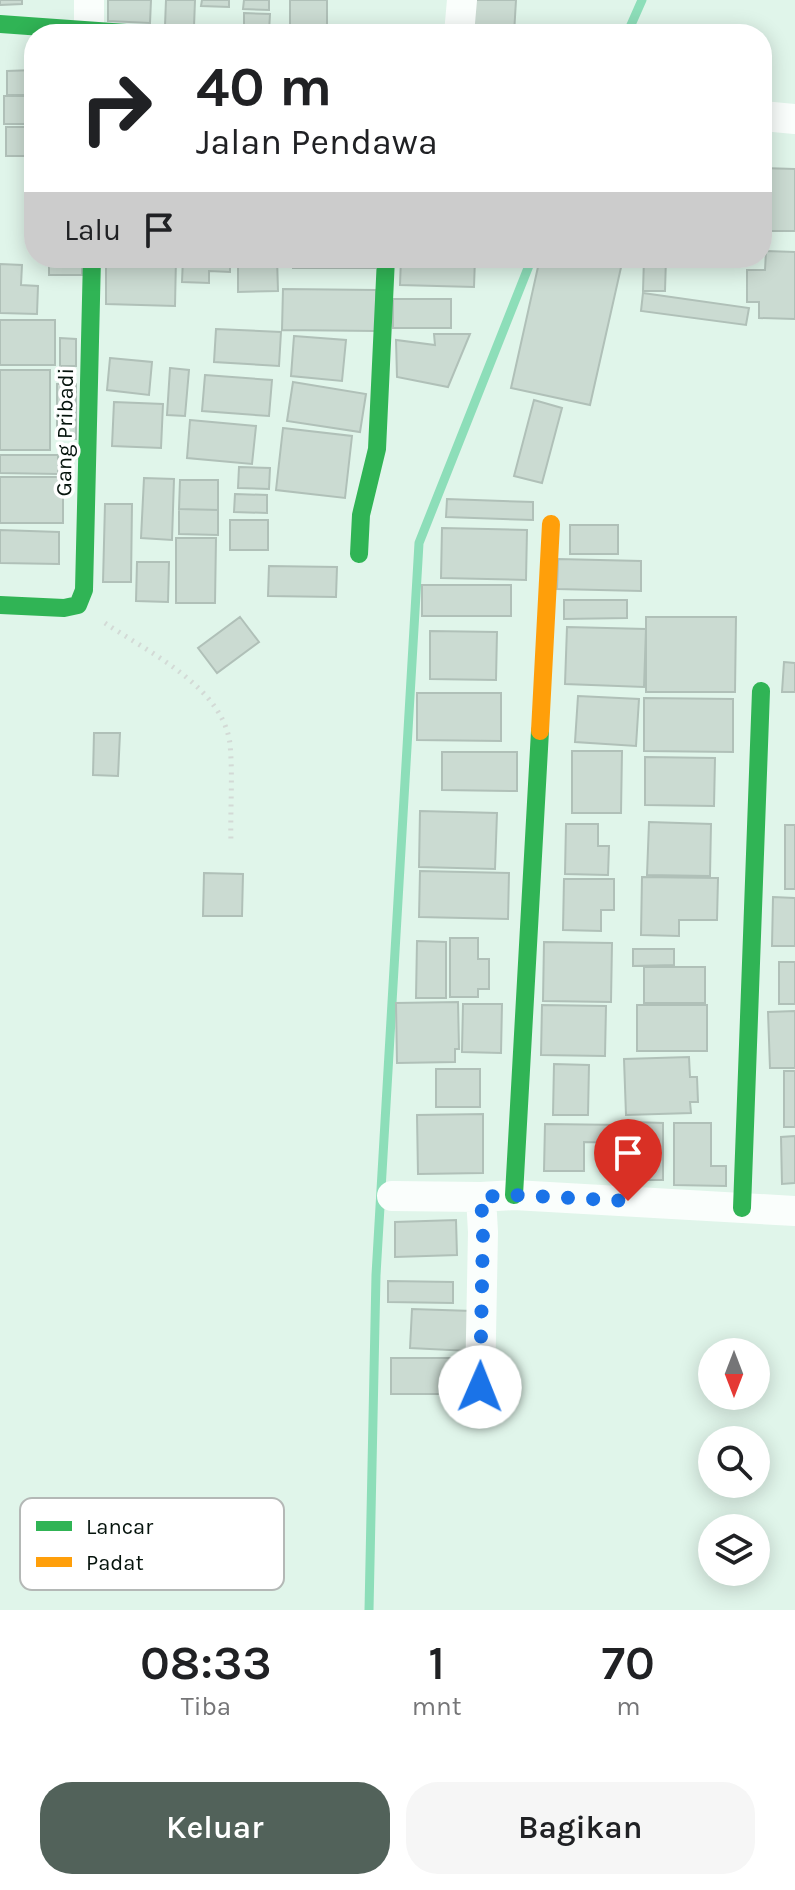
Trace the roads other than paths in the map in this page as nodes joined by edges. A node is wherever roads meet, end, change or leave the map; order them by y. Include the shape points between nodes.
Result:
1 (89, 0) edge
2 (462, 0) edge
3 (0, 24) edge
4 (94, 24) edge
5 (460, 24) edge
6 (24, 26) edge
7 (772, 117) edge
8 (795, 119) edge
9 (92, 268) edge
10 (386, 268) edge
11 (551, 524) dead end
12 (359, 554) dead end
13 (0, 605) edge
14 (761, 691) dead end
15 (514, 1195) junction
16 (392, 1196) dead end
17 (481, 1197) junction
18 (742, 1208) junction
19 (795, 1211) edge
20 (480, 1387) dead end

1 - 4 street
2 - 5 street
3 - 6 street
7 - 8 street
9 - 13 street, Gang Pribadi via 84,590 78,605 64,608
10 - 12 street via 377,449 361,515
11 - 15 street
14 - 18 street
15 - 17 street
15 - 18 street
16 - 17 street
17 - 20 street
18 - 19 street

